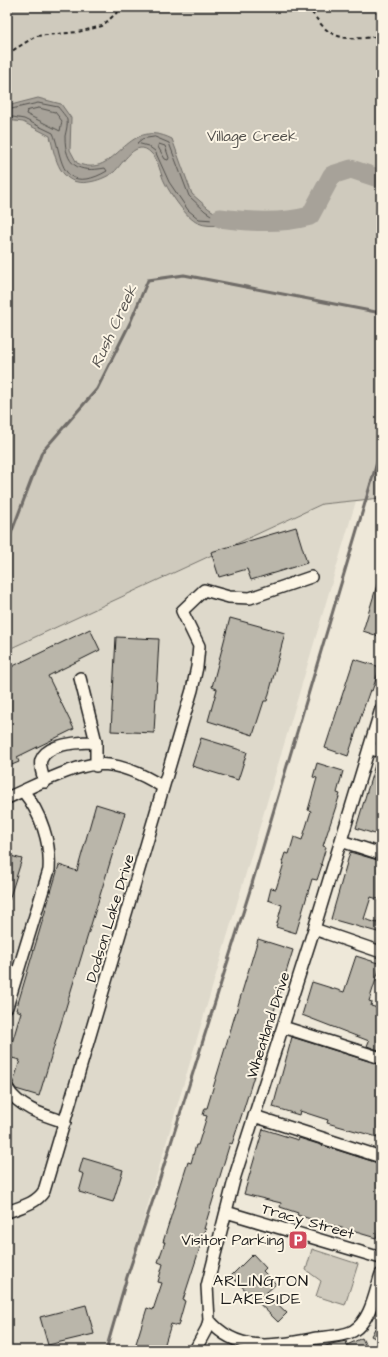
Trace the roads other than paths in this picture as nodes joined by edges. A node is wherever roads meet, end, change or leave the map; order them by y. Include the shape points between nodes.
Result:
1 (311, 577) dead end
2 (80, 678) dead end
3 (381, 709) edge
4 (96, 742) junction
5 (369, 748) junction
6 (381, 752) edge
7 (96, 766) junction
8 (45, 782) junction
9 (164, 787) junction
10 (23, 791) junction
11 (7, 798) edge
12 (341, 841) junction
13 (381, 854) edge
14 (314, 929) junction
15 (381, 952) edge
16 (7, 1007) edge
17 (283, 1027) junction
18 (381, 1058) edge
19 (7, 1088) edge
20 (254, 1116) junction
21 (65, 1122) junction
22 (381, 1157) edge
23 (7, 1212) edge
24 (226, 1212) junction
25 (381, 1258) edge
26 (381, 1274) edge
27 (209, 1320) junction
28 (195, 1350) edge

1 - 9 street, Dodson Lake Drive via 250,598 229,597 204,590 182,611 199,646 197,667
2 - 4 street
3 - 5 street, Wheatland Drive
4 - 7 street
4 - 8 street via 72,742 52,749 43,756 40,765
5 - 6 street
5 - 12 street, Wheatland Drive
7 - 8 street via 82,766
7 - 9 street via 130,770
8 - 10 street
9 - 21 street, Dodson Lake Drive
10 - 11 street
10 - 16 street via 32,802 44,832 50,858 49,870
12 - 13 street
12 - 14 street, Wheatland Drive
14 - 15 street
14 - 17 street, Wheatland Drive
17 - 18 street
17 - 20 street, Wheatland Drive
19 - 21 street via 18,1101 35,1112
20 - 22 street
20 - 24 street, Wheatland Drive
21 - 23 street, Dodson Lake Drive via 40,1198
24 - 25 street, Tracy Street
24 - 27 street, Wheatland Drive via 208,1286
26 - 27 street via 362,1323 353,1331 340,1335 274,1346 257,1345 240,1342 218,1331
27 - 28 street, Wheatland Drive

